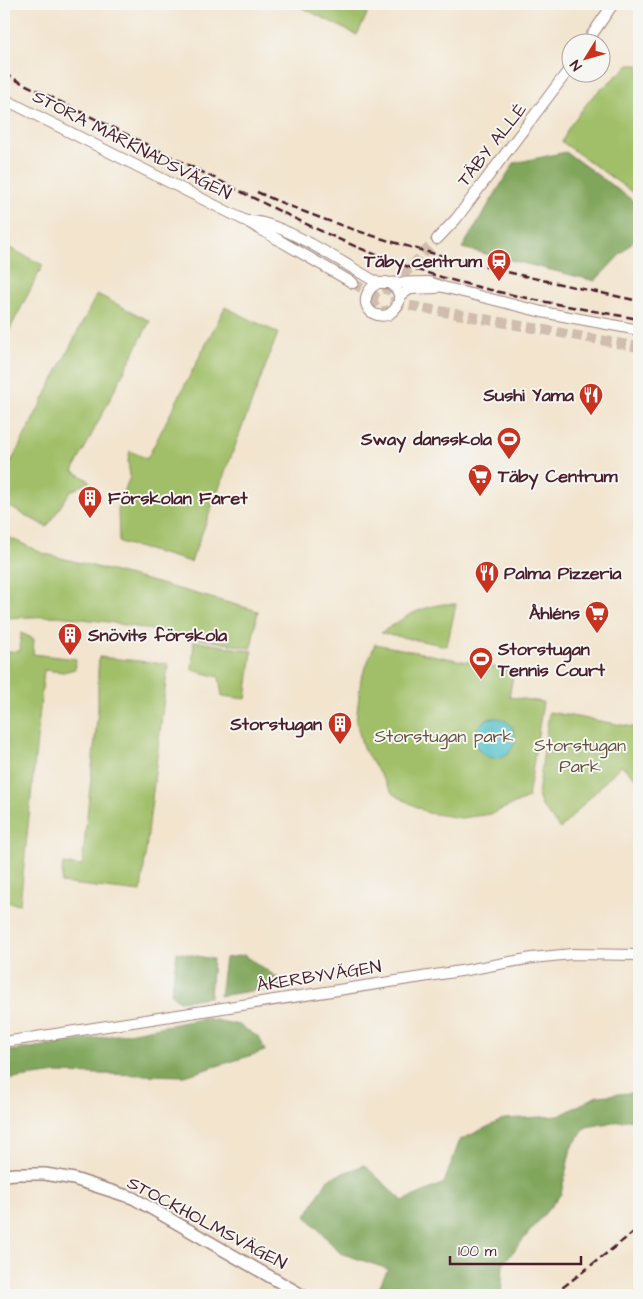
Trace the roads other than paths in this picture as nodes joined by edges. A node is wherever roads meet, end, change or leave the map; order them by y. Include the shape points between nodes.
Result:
1 (613, 4) edge
2 (594, 32) edge
3 (560, 81) edge
4 (4, 99) edge
5 (246, 221) junction
6 (437, 239) tunnel mouth
7 (382, 282) junction
8 (353, 283) tunnel mouth
9 (443, 287) junction
10 (400, 296) junction
11 (366, 297) junction
12 (639, 330) edge
13 (639, 955) edge
14 (4, 1042) edge
15 (4, 1175) edge
16 (302, 1295) edge

1 - 2 street
3 - 6 street, TÄBY ALLÉ via 456,219
4 - 5 street, STORA MARKNADSVÄGEN
5 - 7 street, STORA MARKNADSVÄGEN via 256,220 293,235
5 - 8 street, STORA MARKNADSVÄGEN
5 - 11 street, STORA MARKNADSVÄGEN via 256,233
7 - 9 street, STORA MARKNADSVÄGEN via 429,282
7 - 10 street via 396,289
7 - 11 street via 371,286
9 - 10 street, STORA MARKNADSVÄGEN via 410,289
9 - 12 street, STORA MARKNADSVÄGEN via 542,312
10 - 11 street via 395,311 383,316 370,311
13 - 14 street, ÅKERBYVÄGEN via 572,954 532,958
15 - 16 main road, STOCKHOLMSVÄGEN via 45,1174 74,1179 133,1198

